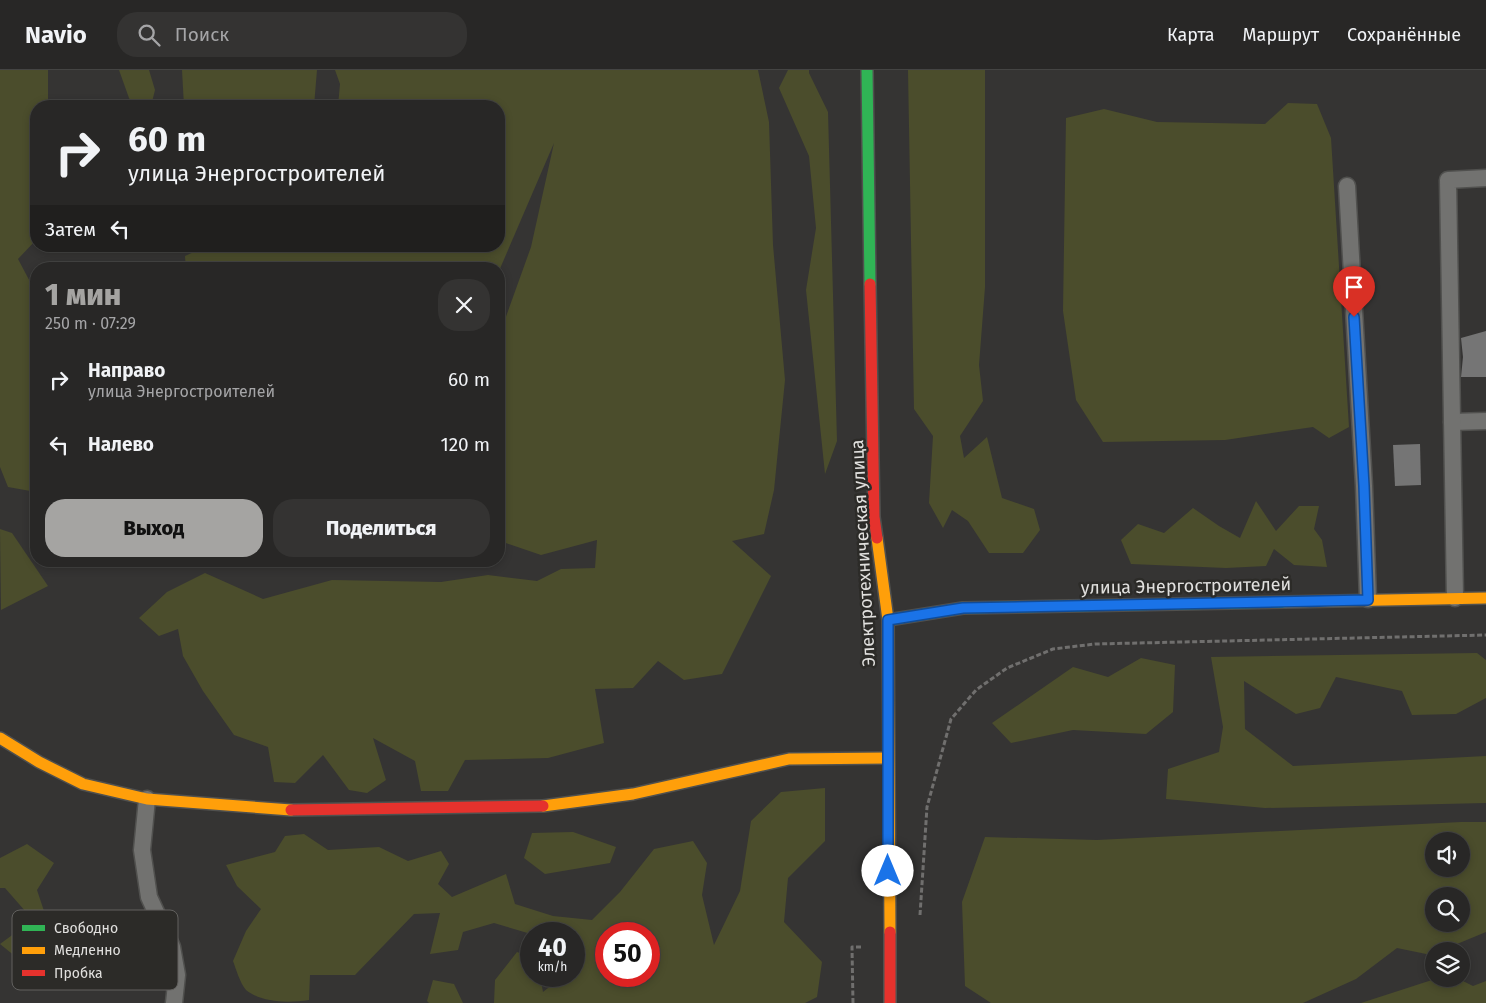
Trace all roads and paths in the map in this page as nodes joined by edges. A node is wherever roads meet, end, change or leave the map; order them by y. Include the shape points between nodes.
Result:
1 (867, 70) edge
2 (1486, 178) edge
3 (1347, 186) dead end
4 (1486, 421) edge
5 (1452, 422) junction
6 (1455, 598) junction
7 (1486, 598) edge
8 (1368, 600) junction
9 (888, 620) junction
10 (1486, 635) edge
11 (0, 738) edge
12 (888, 758) junction
13 (147, 798) junction
14 (154, 910) edge
15 (920, 916) dead end
16 (175, 990) edge
17 (174, 1003) edge
18 (890, 1003) edge

1 - 9 street, Электротехническая улица via 874,517
2 - 5 lane via 1448,180
3 - 8 lane
4 - 5 lane
5 - 6 lane
6 - 7 street, улица Энергостроителей
6 - 8 street, улица Энергостроителей
8 - 9 street, улица Энергостроителей via 963,608
9 - 12 street, Электротехническая улица
10 - 15 path via 1095,644 1053,649 1007,668 976,690 951,719 927,807
11 - 13 street via 83,784
12 - 13 street via 789,759 633,794 539,807 278,810
12 - 18 street, Электротехническая улица
13 - 14 lane via 142,850 148,897
16 - 17 lane

